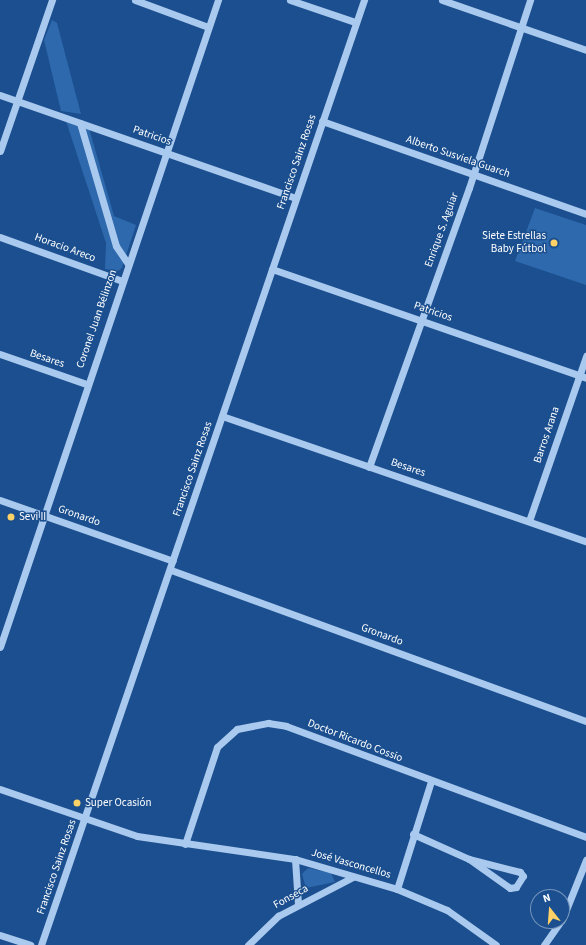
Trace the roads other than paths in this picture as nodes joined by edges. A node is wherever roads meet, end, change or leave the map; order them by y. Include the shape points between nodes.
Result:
1 (52, 0) edge
2 (135, 0) edge
3 (218, 0) edge
4 (290, 0) edge
5 (364, 0) edge
6 (442, 0) edge
7 (530, 0) edge
8 (356, 22) junction
9 (208, 27) junction
10 (520, 29) junction
11 (586, 50) edge
12 (0, 95) edge
13 (17, 101) junction
14 (322, 122) junction
15 (80, 123) junction
16 (0, 150) edge
17 (166, 152) junction
18 (473, 174) junction
19 (296, 198) junction
20 (586, 214) edge
21 (0, 237) edge
22 (128, 264) junction
23 (272, 269) junction
24 (122, 281) junction
25 (421, 320) junction
26 (0, 354) edge
27 (586, 356) edge
28 (583, 377) edge
29 (86, 384) junction
30 (222, 416) junction
31 (369, 467) junction
32 (0, 500) edge
33 (42, 516) junction
34 (530, 522) junction
35 (586, 541) edge
36 (173, 561) junction
37 (171, 570) junction
38 (0, 644) edge
39 (586, 721) edge
40 (431, 781) junction
41 (0, 789) edge
42 (85, 820) junction
43 (413, 834) junction
44 (586, 837) edge
45 (185, 844) junction
46 (295, 859) junction
47 (469, 859) junction
48 (586, 860) edge
49 (353, 877) junction
50 (397, 889) junction
51 (570, 900) edge
52 (298, 904) junction
53 (556, 929) edge
54 (0, 935) edge
55 (30, 945) edge
56 (41, 945) edge
57 (248, 945) edge
58 (496, 945) edge
59 (544, 945) edge

1 - 13 street
2 - 9 street
3 - 9 street, Coronel Juan Bélinzon
4 - 8 street
5 - 8 street, Francisco Sainz Rosas
6 - 10 street
7 - 10 street, Enrique S. Aguiar
8 - 14 street, Francisco Sainz Rosas
9 - 17 street, Coronel Juan Bélinzon
10 - 11 street
10 - 18 street, Enrique S. Aguiar
12 - 13 street, Patricios
13 - 15 street, Patricios
13 - 16 street
14 - 18 street, Alberto Susviela Guarch
14 - 19 street, Francisco Sainz Rosas
15 - 17 street, Patricios
15 - 22 street via 116,246
17 - 19 street, Patricios
17 - 22 street, Coronel Juan Bélinzon
18 - 20 street, Alberto Susviela Guarch
18 - 25 street, Enrique S. Aguiar
19 - 23 street, Francisco Sainz Rosas
21 - 24 street, Horacio Areco
22 - 24 street, Coronel Juan Bélinzon
23 - 25 street, Patricios
23 - 30 street, Francisco Sainz Rosas
24 - 29 street, Coronel Juan Bélinzon
25 - 28 street, Patricios
25 - 31 street, Enrique S. Aguiar
26 - 29 street, Besares
27 - 28 street, Barros Arana
28 - 34 street, Barros Arana
29 - 33 street, Coronel Juan Bélinzon
30 - 31 street, Besares
30 - 36 street, Francisco Sainz Rosas
31 - 34 street, Besares
32 - 33 street, Gronardo
33 - 36 street, Gronardo
33 - 38 street, Coronel Juan Bélinzon
34 - 35 street, Besares
36 - 37 street, Francisco Sainz Rosas
37 - 39 street, Gronardo
37 - 42 street, Francisco Sainz Rosas
40 - 43 street
40 - 44 street, Doctor Ricardo Cossio
40 - 45 street, Doctor Ricardo Cossio via 286,726 252,724 224,738 217,747
41 - 42 street, José Vasconcellos
42 - 45 street, José Vasconcellos via 137,836
42 - 56 street, Francisco Sainz Rosas
43 - 47 street
43 - 50 street
45 - 46 street, José Vasconcellos
46 - 49 street, José Vasconcellos
46 - 52 street
47 - 47 street via 510,888 516,887 522,876 520,872
48 - 51 street
49 - 50 street, José Vasconcellos
49 - 52 street, Fonseca
50 - 58 street, José Vasconcellos via 447,910
52 - 57 street, Fonseca via 266,926
53 - 59 street
54 - 55 street

